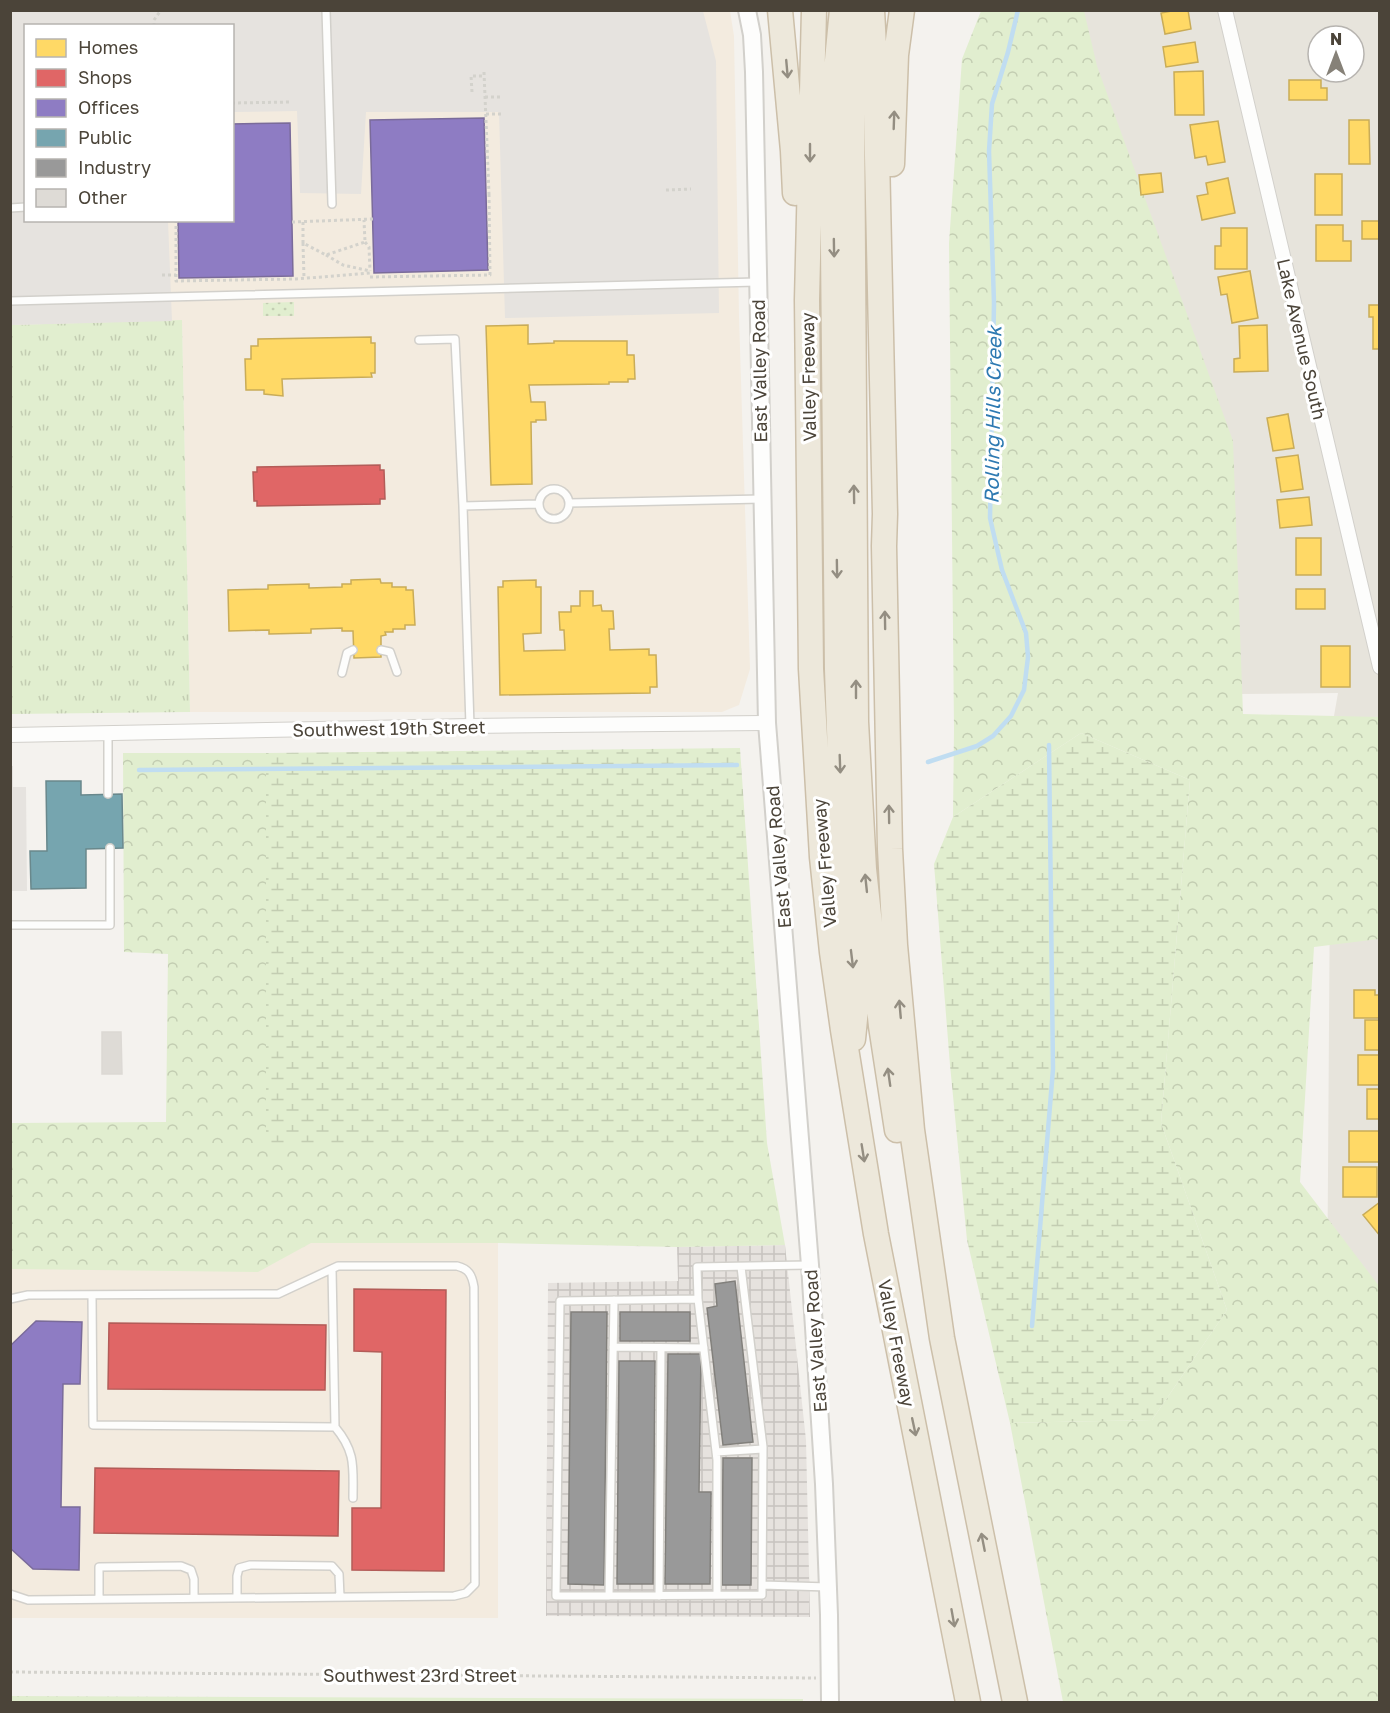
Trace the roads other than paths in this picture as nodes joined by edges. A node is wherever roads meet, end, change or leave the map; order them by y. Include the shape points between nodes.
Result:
1 (326, 10) edge
2 (747, 10) edge
3 (780, 10) edge
4 (814, 10) edge
5 (842, 10) edge
6 (863, 10) edge
7 (872, 10) edge
8 (902, 10) edge
9 (1225, 10) edge
10 (842, 190) junction
11 (332, 204) dead end
12 (757, 282) junction
13 (807, 300) junction
14 (10, 301) edge
15 (419, 340) dead end
16 (762, 499) junction
17 (569, 503) junction
18 (539, 504) junction
19 (463, 506) junction
20 (885, 514) junction
21 (353, 650) dead end
22 (381, 650) dead end
23 (1380, 667) edge
24 (397, 672) dead end
25 (342, 673) dead end
26 (767, 723) junction
27 (470, 726) junction
28 (108, 733) junction
29 (10, 735) edge
30 (108, 794) dead end
31 (110, 848) dead end
32 (10, 925) edge
33 (850, 1074) junction
34 (810, 1265) junction
35 (741, 1267) junction
36 (332, 1269) junction
37 (92, 1295) junction
38 (10, 1299) edge
39 (698, 1299) junction
40 (614, 1300) junction
41 (942, 1338) junction
42 (613, 1347) junction
43 (662, 1348) junction
44 (704, 1348) junction
45 (335, 1427) junction
46 (764, 1449) junction
47 (716, 1452) junction
48 (352, 1498) dead end
49 (762, 1585) junction
50 (828, 1587) junction
51 (11, 1594) edge
52 (717, 1595) junction
53 (609, 1596) junction
54 (659, 1596) junction
55 (340, 1597) junction
56 (194, 1598) junction
57 (237, 1598) junction
58 (99, 1599) junction
59 (830, 1702) edge
60 (968, 1702) edge
61 (1015, 1702) edge

1 - 11 lane
2 - 12 street, East Valley Road via 754,72
3 -> 13 highway via 793,151 796,249
4 -> 13 highway, Valley Freeway
5 - 10 highway via 832,101
6 - 10 highway via 856,42
7 - 20 highway
20 -> 8 highway via 891,474 892,191 896,55
9 - 23 street, Lake Avenue South
10 -> 33 highway via 837,669 844,877 857,999
41 -> 10 highway via 927,1316 912,1232 864,869 856,722
12 - 14 lane
12 - 16 street, East Valley Road
13 - 33 highway, Valley Freeway via 815,753 832,952
15 - 19 lane via 455,339
16 - 17 lane
16 - 26 street, East Valley Road
17 - 18 lane via 565,494 556,489 543,495
17 - 18 lane via 567,513 555,519 546,517
18 - 19 lane
19 - 27 lane
41 -> 20 highway via 912,1130 895,945
21 - 25 lane via 347,653
22 - 24 lane via 390,652
26 - 27 street, Southwest 19th Street
26 - 34 street, East Valley Road
27 - 28 street, Southwest 19th Street
28 - 29 street, Southwest 19th Street
28 - 30 lane
31 - 32 lane via 110,925
33 -> 60 highway, Valley Freeway via 885,1287
34 - 35 lane
34 - 50 street, East Valley Road
35 - 39 lane via 697,1268
35 - 46 lane
36 - 37 lane via 278,1294
36 - 45 lane
36 - 55 lane via 457,1266 466,1268 474,1287 475,1584 466,1593 454,1596
37 - 38 lane via 28,1295
37 - 45 lane via 93,1425
39 - 40 lane
39 - 44 lane
40 - 42 lane
40 - 53 lane via 560,1301 556,1596
61 -> 41 highway
42 - 43 lane
42 - 53 lane
43 - 44 lane
43 - 54 lane
44 - 47 lane
45 - 48 lane via 350,1448
46 - 47 lane
46 - 49 lane
47 - 52 lane
49 - 50 lane
49 - 52 lane via 762,1595
50 - 59 street, East Valley Road
51 - 58 lane via 28,1600
52 - 54 lane
53 - 54 lane
55 - 57 lane
55 - 57 lane via 339,1574 332,1566 250,1565 239,1568
56 - 57 lane
56 - 58 lane
56 - 58 lane via 194,1579 190,1570 181,1566 99,1567

